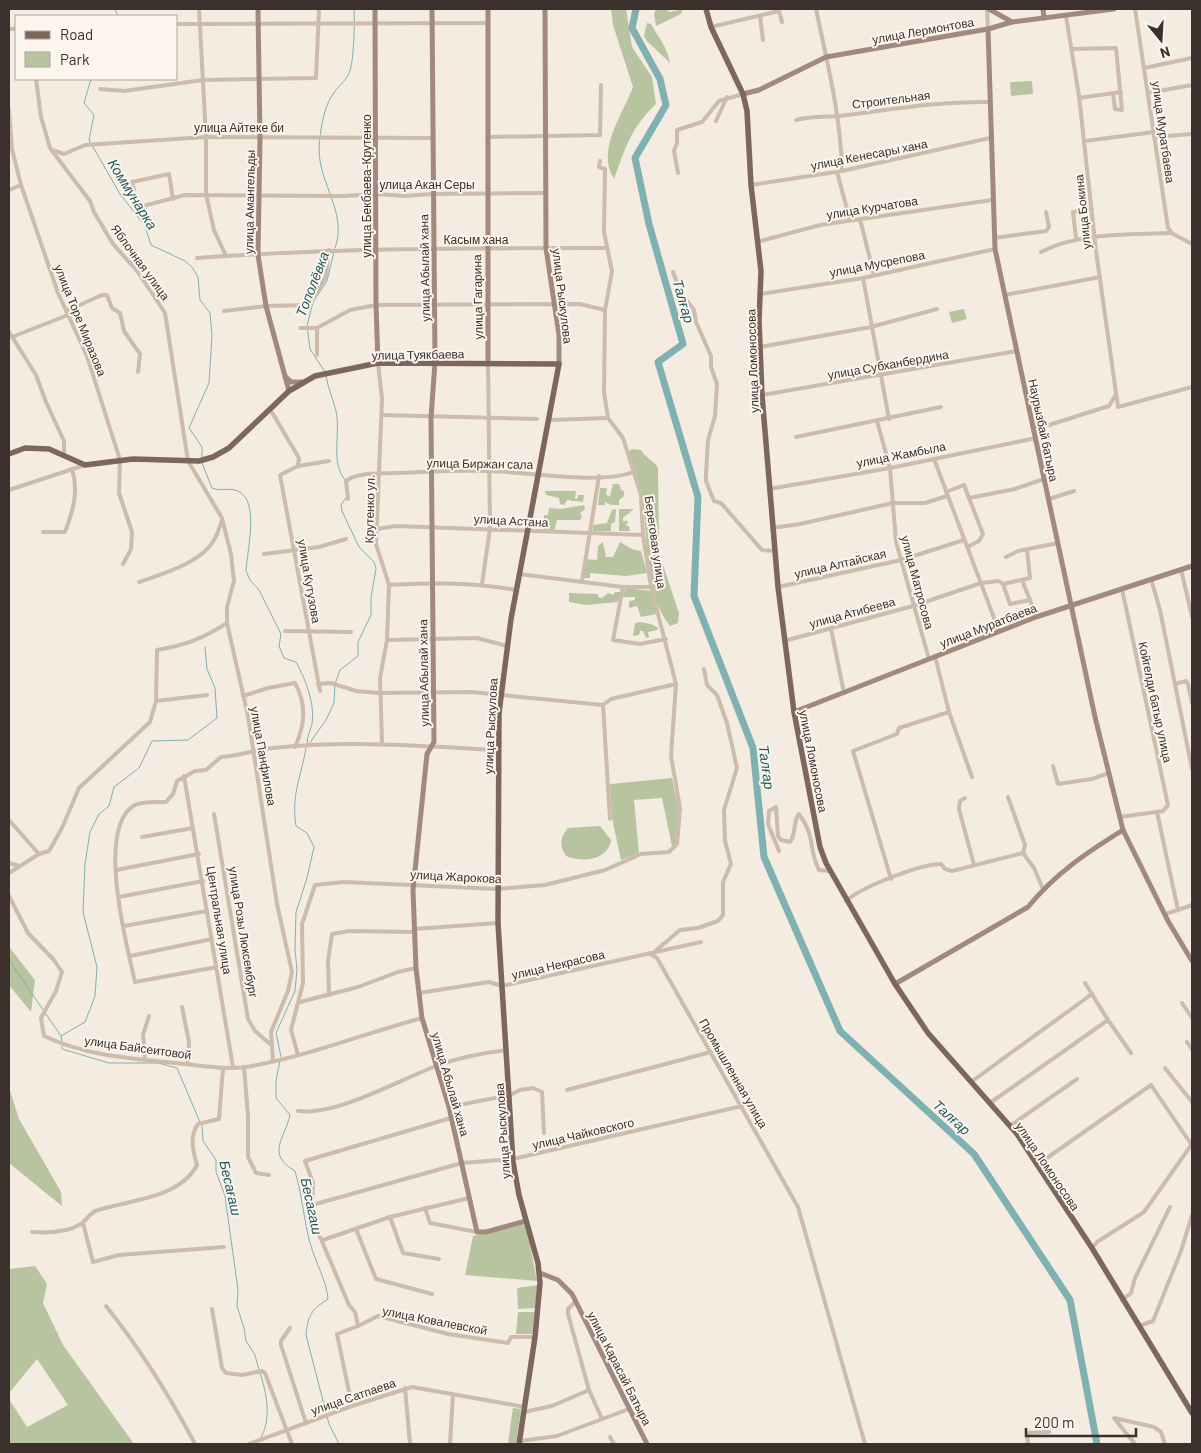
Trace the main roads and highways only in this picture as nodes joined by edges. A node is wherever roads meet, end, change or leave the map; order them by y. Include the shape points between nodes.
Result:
1 (706, 9) edge
2 (559, 364) joint
3 (9, 454) edge
4 (1192, 1413) edge
5 (520, 1443) edge

1 - 4 main road, улица Ломоносова via 711,27 743,94 747,112 761,294 762,395 772,528 794,712 820,847 846,901 895,984 928,1033 1010,1126 1092,1248
2 - 3 main road, улица Туякбаева via 378,363 315,376 289,391 229,448 207,460 120,460 85,465 49,450 25,448
2 - 5 main road, улица Рыскулова via 507,646 500,696 498,750 498,923 513,1159 515,1179 540,1273 535,1337

